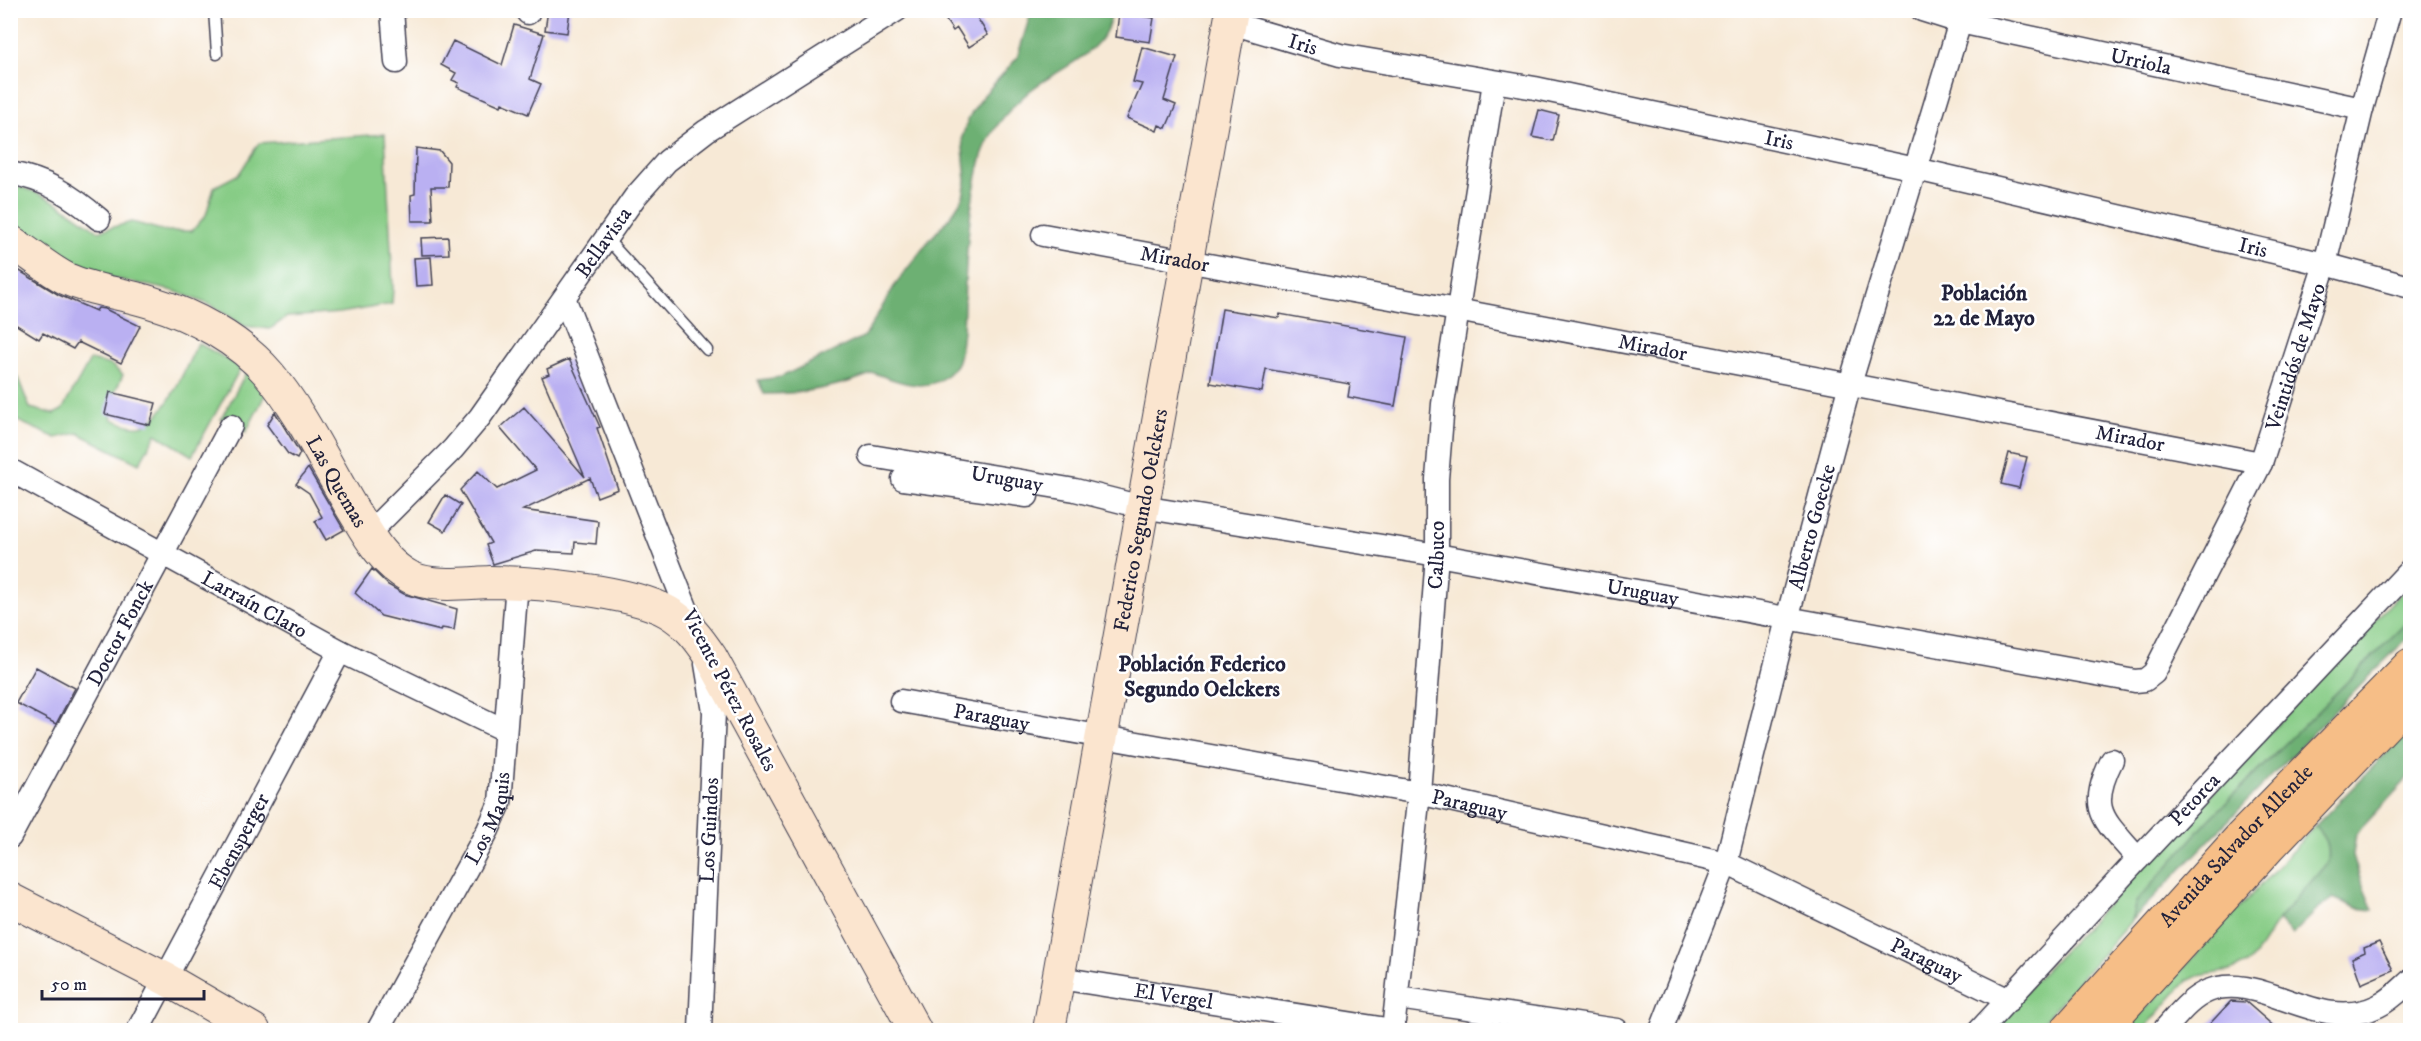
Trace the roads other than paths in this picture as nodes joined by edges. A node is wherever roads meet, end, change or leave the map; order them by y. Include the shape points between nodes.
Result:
1 (214, 10) edge
2 (392, 10) edge
3 (897, 10) edge
4 (1922, 10) edge
5 (2390, 10) edge
6 (1232, 16) edge
7 (874, 18) edge
8 (1960, 22) junction
9 (217, 54) dead end
10 (396, 62) dead end
11 (1494, 82) junction
12 (2362, 108) junction
13 (1916, 169) junction
14 (10, 173) edge
15 (99, 219) dead end
16 (1043, 235) dead end
17 (607, 239) junction
18 (10, 241) edge
19 (1187, 262) junction
20 (2325, 264) junction
21 (2410, 287) edge
22 (565, 300) junction
23 (1457, 310) junction
24 (706, 350) dead end
25 (1850, 384) junction
26 (231, 426) dead end
27 (871, 456) dead end
28 (2261, 463) junction
29 (10, 470) edge
30 (903, 479) dead end
31 (1142, 507) junction
32 (368, 534) junction
33 (162, 553) junction
34 (1437, 555) junction
35 (2410, 570) edge
36 (517, 582) junction
37 (1787, 619) junction
38 (696, 635) junction
39 (340, 651) junction
40 (2410, 665) edge
41 (2145, 680) joint
42 (2410, 699) edge
43 (901, 700) dead end
44 (504, 730) junction
45 (1103, 737) junction
46 (2112, 760) dead end
47 (1419, 793) junction
48 (10, 837) edge
49 (2138, 859) junction
50 (1725, 863) junction
51 (10, 899) edge
52 (1059, 978) junction
53 (166, 979) junction
54 (2410, 981) edge
55 (1398, 998) junction
56 (2009, 1000) junction
57 (244, 1028) edge
58 (138, 1030) edge
59 (378, 1030) edge
60 (700, 1030) edge
61 (915, 1030) edge
62 (1049, 1030) edge
63 (1393, 1030) edge
64 (1617, 1030) edge
65 (1661, 1030) edge
66 (1980, 1030) edge
67 (2067, 1030) edge
68 (2102, 1030) edge
69 (2164, 1030) edge

1 - 9 lane
2 - 10 street
3 - 7 street, Bellavista
4 - 8 street, Urriola
5 - 12 street, Veintidós de Mayo
6 - 11 street, Iris via 1340,55
6 - 19 main road, Federico Segundo Oelckers
7 - 17 street, Bellavista via 680,150 645,184
8 - 12 street, Urriola
8 - 13 street, Alberto Goecke
11 - 13 street, Iris
11 - 23 street, Calbuco
12 - 20 street, Veintidós de Mayo
13 - 20 street, Iris
13 - 25 street, Alberto Goecke
14 - 15 street via 57,188
16 - 19 street, Mirador
17 - 22 street, Bellavista
17 - 24 lane
18 - 32 main road, Las Quemas via 65,278 175,311 244,350 279,387
19 - 23 street, Mirador
19 - 31 main road, Federico Segundo Oelckers
20 - 21 street, Iris
20 - 28 street, Veintidós de Mayo
22 - 32 street, Bellavista via 480,417
22 - 38 street, Vicente Pérez Rosales
23 - 25 street, Mirador
23 - 34 street, Calbuco via 1443,404 1437,479
25 - 28 street, Mirador
25 - 37 street, Alberto Goecke
26 - 33 street, Doctor Fonck
27 - 31 street, Uruguay via 1075,490
28 - 41 street, Veintidós de Mayo via 2154,673
29 - 33 street, Larraín Claro
30 - 31 street, Uruguay via 1088,504
31 - 34 street, Uruguay
31 - 45 main road, Federico Segundo Oelckers
32 - 36 main road, Las Quemas via 387,560 421,581
33 - 39 street, Larraín Claro
33 - 48 street, Doctor Fonck
34 - 37 street, Uruguay
34 - 47 street, Calbuco
35 - 49 street, Petorca
36 - 38 main road, Las Quemas via 638,600 667,611
36 - 44 street, Los Maquis
37 - 41 street, Uruguay
37 - 50 street, Alberto Goecke
38 - 60 street, Los Guindos via 708,669 714,712
38 - 61 main road, Vicente Pérez Rosales
39 - 44 street, Larraín Claro
39 - 53 street, Ebensperger
40 - 67 highway, Avenida Salvador Allende via 2242,836
42 - 68 highway, Avenida Salvador Allende
43 - 45 street, Paraguay
44 - 59 street, Los Maquis via 500,803
45 - 47 street, Paraguay
45 - 52 main road, Federico Segundo Oelckers
46 - 49 street via 2102,781 2102,817
47 - 50 street, Paraguay
47 - 55 street, Calbuco
49 - 56 street, Petorca
50 - 56 street, Paraguay
50 - 65 street, Alberto Goecke
51 - 53 main road
52 - 62 main road, Federico Segundo Oelckers
52 - 63 street, El Vergel
53 - 57 main road
53 - 58 street, Ebensperger
54 - 69 street via 2378,1006 2350,1014 2321,1011 2242,987 2225,987 2197,997
55 - 63 street, Calbuco
55 - 64 street
56 - 66 street, Petorca

